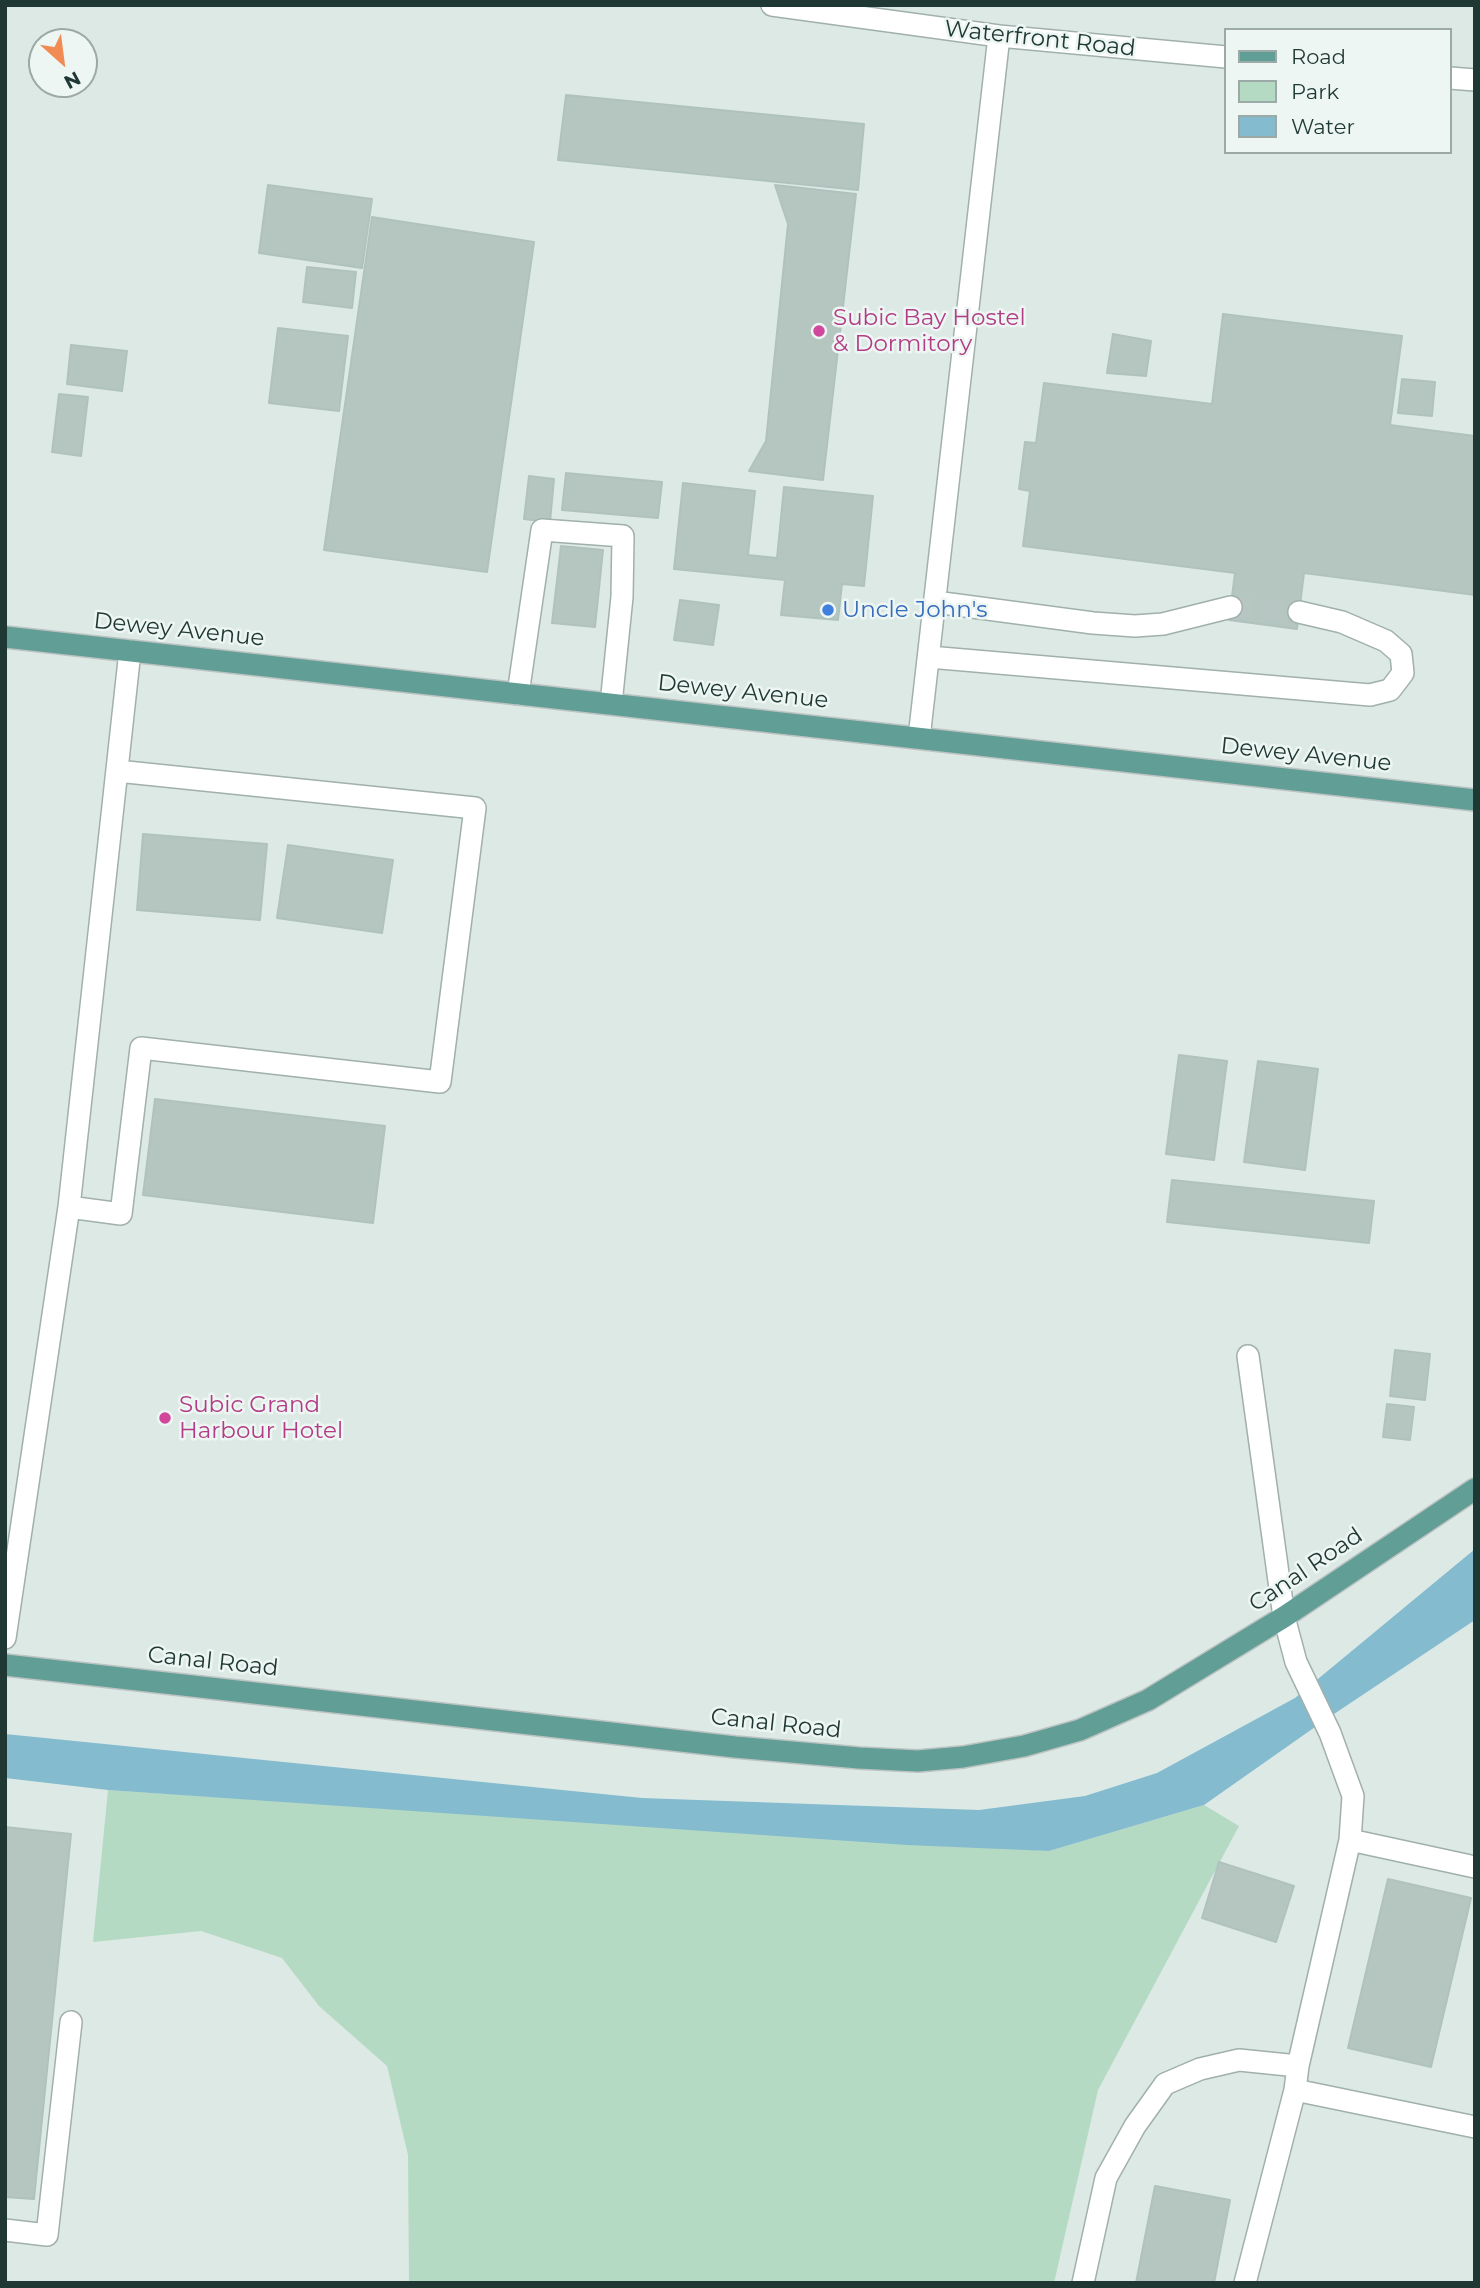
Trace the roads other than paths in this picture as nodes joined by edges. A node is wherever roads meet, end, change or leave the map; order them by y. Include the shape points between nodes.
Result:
1 (772, 5) edge
2 (999, 36) junction
3 (1224, 57) edge
4 (1452, 78) edge
5 (1475, 80) edge
6 (935, 602) junction
7 (1231, 607) tunnel mouth
8 (1299, 612) tunnel mouth
9 (5, 637) edge
10 (130, 651) junction
11 (929, 657) junction
12 (518, 694) junction
13 (611, 704) junction
14 (919, 738) junction
15 (117, 771) junction
16 (1475, 800) edge
17 (69, 1207) junction
18 (1248, 1356) dead end
19 (1475, 1489) edge
20 (1284, 1617) junction
21 (5, 1638) edge
22 (5, 1665) edge
23 (1350, 1840) junction
24 (1475, 1867) edge
25 (71, 2022) dead end
26 (1298, 2066) junction
27 (1295, 2090) junction
28 (1475, 2127) edge
29 (5, 2230) edge
30 (1083, 2283) edge
31 (1245, 2283) edge

1 - 2 street, Waterfront Road
2 - 3 street, Waterfront Road
2 - 6 street
4 - 5 street
6 - 7 street via 1135,626
6 - 11 street
8 - 11 street via 1342,622 1386,641 1401,654 1404,673 1390,690 1370,695
9 - 10 main road, Dewey Avenue
10 - 12 main road, Dewey Avenue
10 - 15 street
11 - 14 street
12 - 13 main road, Dewey Avenue
12 - 13 street via 542,530 623,536
13 - 14 main road, Dewey Avenue
14 - 16 main road, Dewey Avenue
15 - 17 street
15 - 17 street via 475,808 440,1082 141,1048 121,1214
17 - 21 street
18 - 20 street
19 - 20 main road, Canal Road
20 - 22 main road, Canal Road via 1148,1700 1101,1722 1024,1746 918,1761 735,1747
20 - 23 street via 1296,1662 1353,1796
23 - 24 street
23 - 26 street
25 - 29 street via 47,2235
26 - 27 street
26 - 30 street via 1239,2060 1200,2068 1165,2084 1106,2178
27 - 28 street
27 - 31 street

